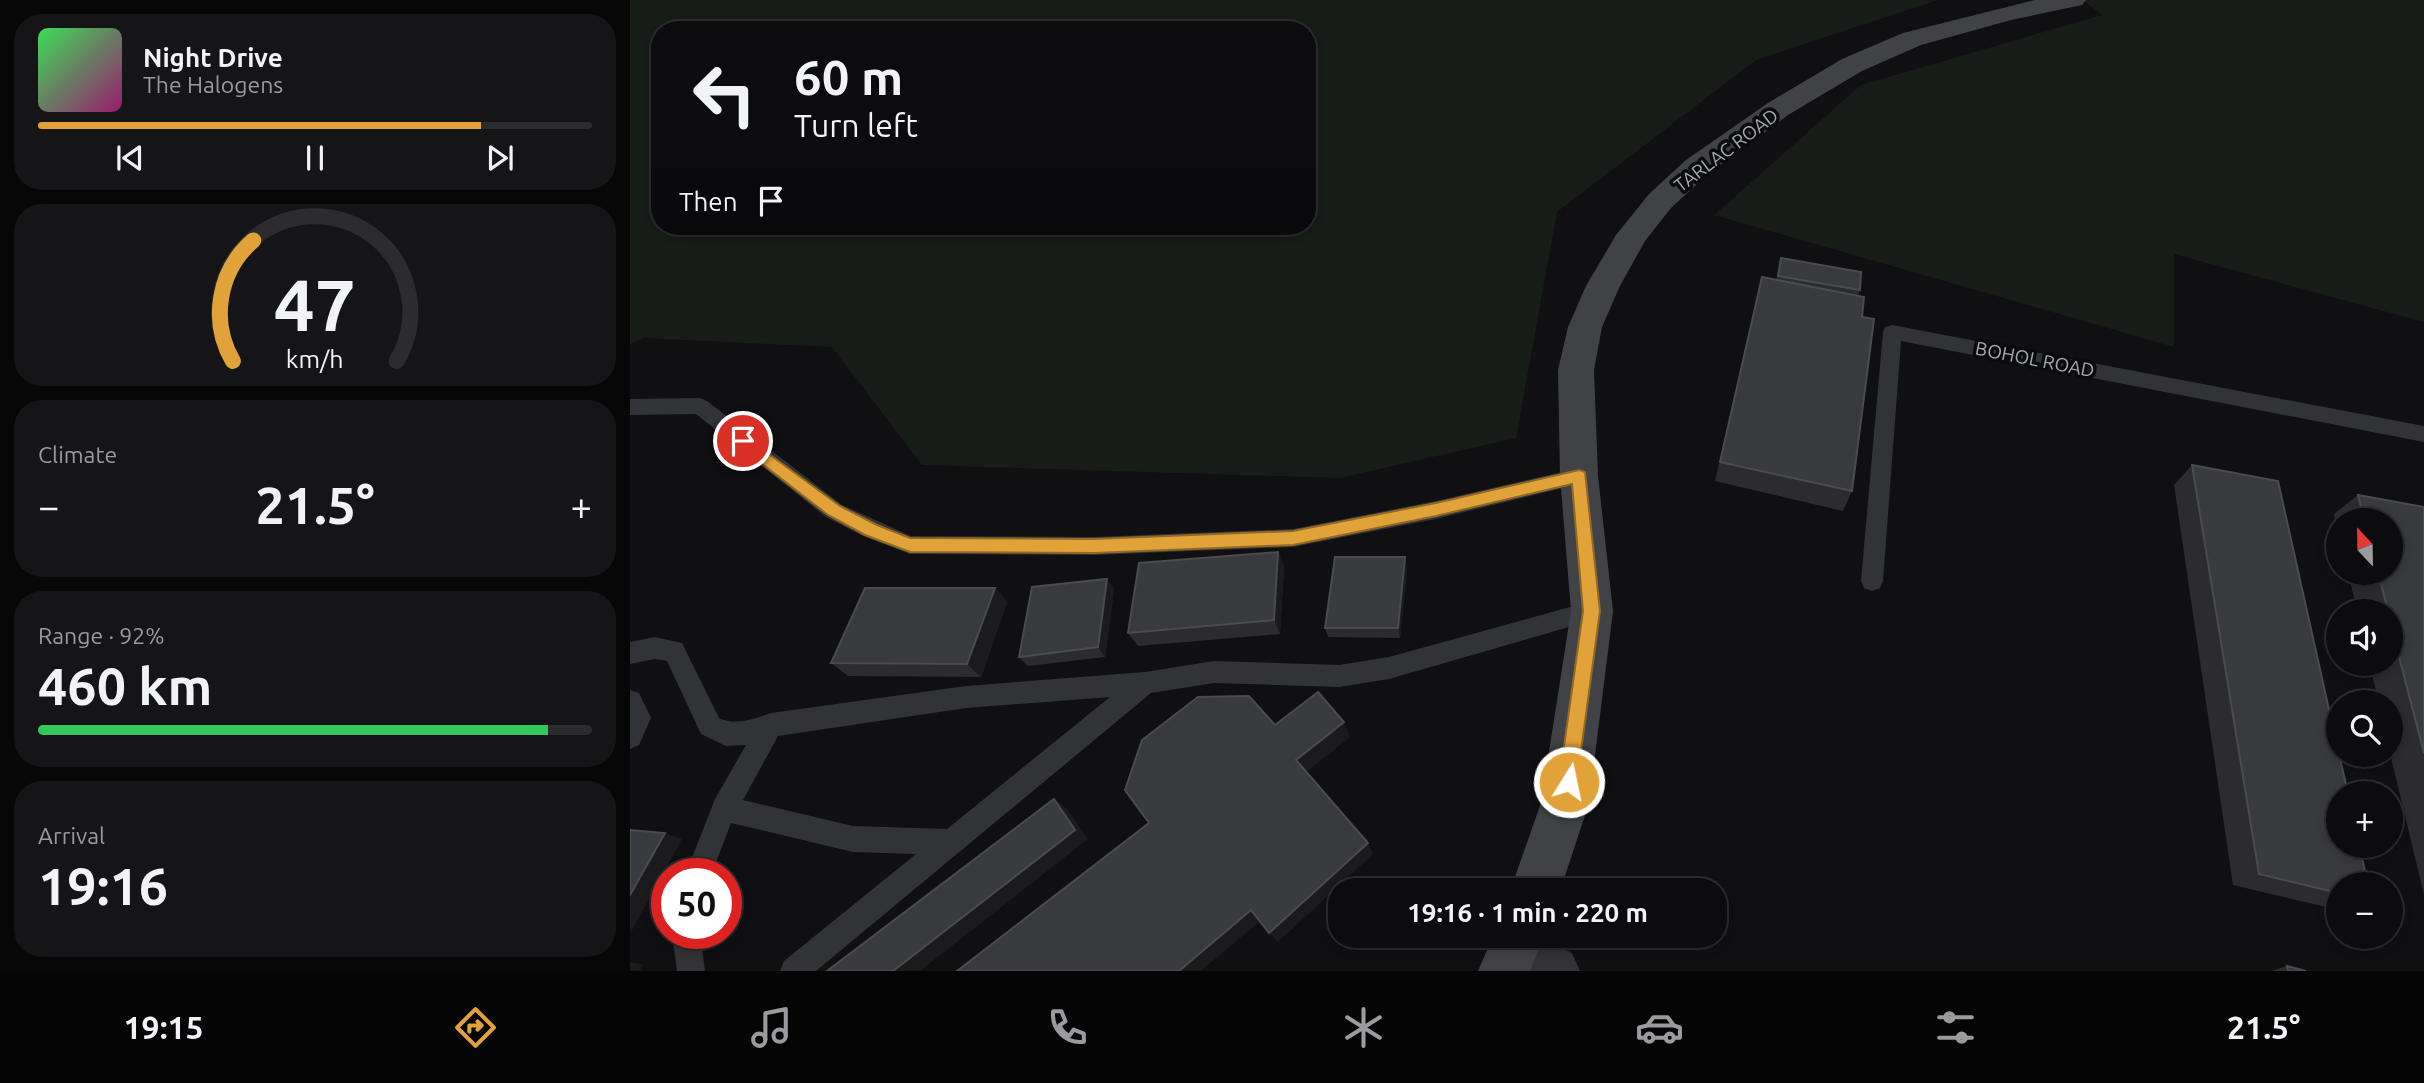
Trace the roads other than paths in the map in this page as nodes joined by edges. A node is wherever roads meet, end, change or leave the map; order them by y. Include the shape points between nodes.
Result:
1 (2073, 0) edge
2 (630, 407) edge
3 (2424, 434) edge
4 (1579, 476) junction
5 (1872, 581) dead end
6 (1592, 611) junction
7 (630, 653) edge
8 (1145, 683) junction
9 (630, 701) edge
10 (771, 726) junction
11 (630, 737) edge
12 (724, 808) junction
13 (950, 842) junction
14 (705, 858) edge
15 (1539, 878) edge
16 (688, 949) edge
17 (691, 971) edge
18 (794, 971) edge

1 - 4 main road, TARLAC ROAD via 1912,39 1852,65 1697,167 1660,201 1632,234 1585,327 1576,370
2 - 4 lane via 700,407 834,510 910,545 1094,546 1293,538
3 - 5 lane, BOHOL ROAD via 1892,332
4 - 6 main road, TARLAC ROAD
6 - 8 lane via 1389,668 1339,677 1214,672
6 - 15 main road, TARLAC ROAD via 1565,803
7 - 10 lane via 655,648 674,651 710,726 726,734
8 - 10 lane via 966,697
8 - 13 lane
9 - 11 lane via 639,718
10 - 12 lane
12 - 13 lane via 853,839
12 - 14 lane
13 - 18 lane
16 - 17 lane

